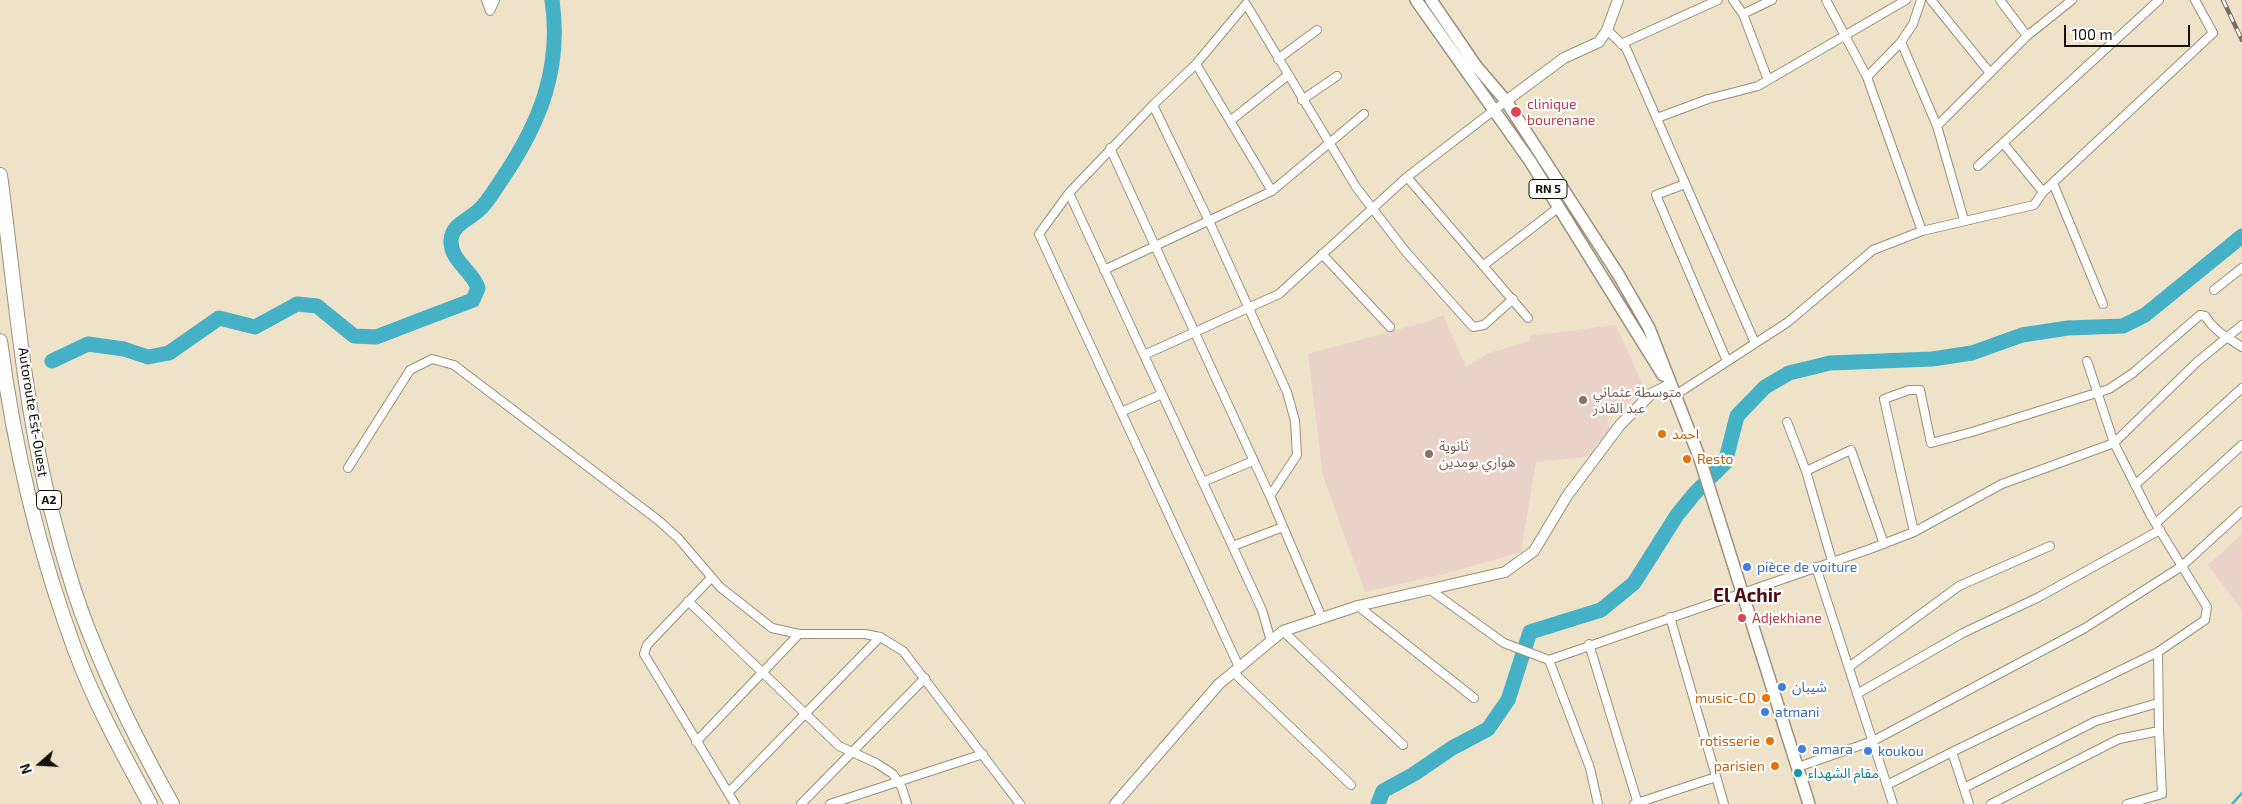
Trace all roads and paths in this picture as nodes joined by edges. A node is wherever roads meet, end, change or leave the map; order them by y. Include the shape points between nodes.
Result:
1 (486, 0) edge
2 (495, 0) edge
3 (1416, 0) edge
4 (1431, 0) edge
5 (1618, 0) edge
6 (1718, 0) edge
7 (1733, 0) edge
8 (1772, 0) edge
9 (1826, 0) edge
10 (1906, 0) edge
11 (1920, 0) edge
12 (1931, 0) edge
13 (2000, 0) edge
14 (2072, 0) edge
15 (2158, 0) edge
16 (2195, 0) edge
17 (1743, 14) junction
18 (1317, 30) dead end
19 (1607, 30) junction
20 (1845, 36) junction
21 (2027, 36) junction
22 (1901, 42) junction
23 (1621, 44) junction
24 (1278, 59) junction
25 (1196, 64) junction
26 (1990, 73) junction
27 (1288, 75) junction
28 (1337, 76) dead end
29 (1867, 77) junction
30 (1768, 80) junction
31 (1302, 100) junction
32 (1506, 101) junction
33 (1153, 105) junction
34 (1493, 112) junction
35 (1364, 114) dead end
36 (1657, 118) junction
37 (1230, 121) junction
38 (1937, 126) junction
39 (1328, 142) junction
40 (2003, 143) junction
41 (1110, 148) junction
42 (1978, 166) dead end
43 (0, 175) edge
44 (1407, 178) junction
45 (2053, 183) junction
46 (1685, 184) junction
47 (1272, 191) junction
48 (2043, 192) junction
49 (1069, 193) junction
50 (1559, 207) junction
51 (1374, 208) junction
52 (1964, 220) junction
53 (1209, 221) junction
54 (1922, 231) junction
55 (1155, 246) junction
56 (1322, 254) junction
57 (1484, 265) junction
58 (2242, 268) edge
59 (1104, 270) junction
60 (2214, 290) dead end
61 (1513, 299) junction
62 (2103, 304) dead end
63 (1249, 308) junction
64 (1528, 318) dead end
65 (2242, 325) edge
66 (1390, 327) dead end
67 (1194, 331) junction
68 (2225, 338) junction
69 (0, 341) edge
70 (1755, 343) junction
71 (2242, 347) edge
72 (1144, 355) junction
73 (1727, 361) junction
74 (2087, 362) dead end
75 (2242, 388) edge
76 (1672, 391) junction
77 (2098, 393) junction
78 (1162, 394) junction
79 (1121, 412) junction
80 (1787, 422) dead end
81 (2114, 442) junction
82 (2242, 445) edge
83 (1254, 461) junction
84 (348, 468) dead end
85 (1806, 471) junction
86 (1203, 482) junction
87 (2136, 485) junction
88 (1270, 496) junction
89 (2242, 510) edge
90 (2158, 526) junction
91 (1283, 527) junction
92 (1914, 532) junction
93 (1884, 544) junction
94 (1233, 546) junction
95 (2050, 546) dead end
96 (1832, 562) junction
97 (2182, 566) junction
98 (1816, 567) junction
99 (710, 578) junction
100 (1429, 590) junction
101 (1742, 591) junction
102 (688, 601) junction
103 (1358, 606) junction
104 (1670, 617) junction
105 (1322, 618) junction
106 (1282, 630) junction
107 (799, 634) junction
108 (880, 637) junction
109 (1271, 641) junction
110 (1589, 644) junction
111 (2158, 652) junction
112 (1549, 660) junction
113 (1849, 667) junction
114 (1236, 670) junction
115 (762, 673) junction
116 (925, 678) junction
117 (1858, 694) junction
118 (1474, 698) dead end
119 (2158, 703) junction
120 (805, 714) junction
121 (2159, 731) junction
122 (696, 742) junction
123 (1873, 742) junction
124 (1403, 745) dead end
125 (1952, 752) junction
126 (851, 753) junction
127 (983, 754) junction
128 (1798, 767) junction
129 (1716, 777) junction
130 (899, 782) junction
131 (1351, 785) dead end
132 (1887, 785) junction
133 (1964, 788) junction
134 (728, 793) junction
135 (2162, 794) junction
136 (150, 804) edge
137 (172, 804) edge
138 (735, 804) edge
139 (801, 804) edge
140 (830, 804) edge
141 (907, 804) edge
142 (1020, 804) edge
143 (1115, 804) edge
144 (1598, 804) edge
145 (1637, 804) edge
146 (1724, 804) edge
147 (1809, 804) edge
148 (1893, 804) edge
149 (1969, 804) edge
150 (1991, 804) edge
151 (2127, 804) edge
152 (2163, 804) edge

1 - 2 street via 490,11
3 - 34 main road, RN 5
4 - 32 main road, RN 5 via 1476,66
5 - 19 street
6 - 23 street
7 - 17 street
8 - 17 street
9 - 20 street
10 - 20 street
11 - 22 street via 1914,24
12 - 26 street
13 - 21 street
14 - 21 street
15 - 40 street
16 - 45 street via 2213,34
17 - 30 street
18 - 24 street
19 - 23 street
19 - 32 street via 1599,42 1564,58
20 - 29 street
20 - 30 street
21 - 26 street
22 - 29 street
22 - 38 street
23 - 36 street via 1626,48
24 - 25 street via 1246,4
24 - 27 street
25 - 33 street
25 - 37 street
26 - 38 street
27 - 31 street
27 - 37 street
28 - 31 street
29 - 54 street
30 - 36 street
31 - 39 street
32 - 34 street
32 - 76 main road, RN 5 via 1640,312 1664,363
33 - 41 street
33 - 53 street
34 - 44 street
34 - 50 main road, RN 5 via 1530,160
35 - 39 street
36 - 46 street
37 - 47 street
38 - 52 street
39 - 47 street
39 - 51 street
40 - 42 street
40 - 48 street
41 - 49 street
41 - 55 street
43 - 137 highway, Autoroute Est-Ouest / A2 via 28,391 48,497 93,643 133,733
44 - 51 street
44 - 57 street
45 - 48 street
45 - 62 street
46 - 70 street
46 - 73 street via 1656,195
47 - 53 street
48 - 52 street via 2034,205
49 - 59 street
49 - 79 street via 1039,234
50 - 57 street
50 - 76 main road, RN 5
51 - 56 street
51 - 61 street via 1406,252 1473,327 1484,325
52 - 54 street
53 - 55 street
53 - 63 street
54 - 70 street via 1873,250 1788,322
55 - 59 street
55 - 67 street
56 - 63 street via 1279,294
56 - 66 street
57 - 61 street
58 - 60 street
59 - 72 street
61 - 64 street
63 - 67 street
63 - 88 street via 1286,392 1295,421 1297,455
65 - 68 street
67 - 72 street
67 - 83 street
68 - 71 street
68 - 77 street via 2205,316 2200,315 2133,373
68 - 81 street
69 - 136 highway, Autoroute Est-Ouest / A2 via 27,493 44,557 75,651 106,721
70 - 73 street
72 - 78 street
73 - 76 street
74 - 77 street
75 - 87 street
76 - 100 street via 1651,394 1620,425 1567,496 1534,551 1505,572
76 - 101 main road, RN 5 via 1700,459
77 - 81 street
77 - 92 street via 1931,442 1920,390 1909,390 1884,400
78 - 79 street
78 - 86 street
79 - 114 street
80 - 85 street
81 - 87 street
81 - 92 street via 2002,484
82 - 90 street
83 - 86 street
83 - 88 street
84 - 99 street via 410,370 432,359 454,365 658,520 678,538
85 - 93 street via 1851,450
85 - 96 street
86 - 94 street
87 - 90 street
88 - 91 street
89 - 97 street
90 - 97 street
90 - 117 street via 2039,597 1963,633
91 - 94 street
91 - 105 street
92 - 93 street
93 - 96 street
94 - 109 street via 1262,610
95 - 113 street via 1959,586
96 - 98 street
97 - 111 street via 2207,607 2205,620
97 - 123 street via 2085,628
98 - 101 street
98 - 113 street
99 - 102 street
99 - 107 street via 772,628
100 - 103 street
100 - 112 street via 1504,643
101 - 104 street
101 - 128 main road, RN 5
102 - 115 street
102 - 122 street via 647,645 644,654
103 - 105 street
103 - 118 street
104 - 110 street
104 - 129 street
105 - 106 street
106 - 109 street
106 - 124 street
107 - 108 street
107 - 115 street
108 - 116 street via 903,651
108 - 120 street
109 - 114 street
110 - 112 street
110 - 145 street
111 - 119 street
111 - 125 street
112 - 144 street via 1590,768
113 - 117 street
114 - 131 street
114 - 143 street via 1219,684
115 - 120 street
115 - 122 street
116 - 126 street
116 - 127 street
117 - 123 street
119 - 121 street
119 - 133 street via 2096,721
120 - 126 street
120 - 134 street
121 - 135 street
121 - 150 street via 2119,739
122 - 134 street
123 - 128 street
123 - 132 street
125 - 132 street
125 - 133 street
126 - 130 street via 883,767
126 - 139 street
127 - 130 street
127 - 142 street
128 - 147 main road, RN 5
129 - 145 street
129 - 146 street
130 - 140 street
130 - 141 street
132 - 148 street
133 - 149 street
134 - 138 street
135 - 151 street
135 - 152 street

